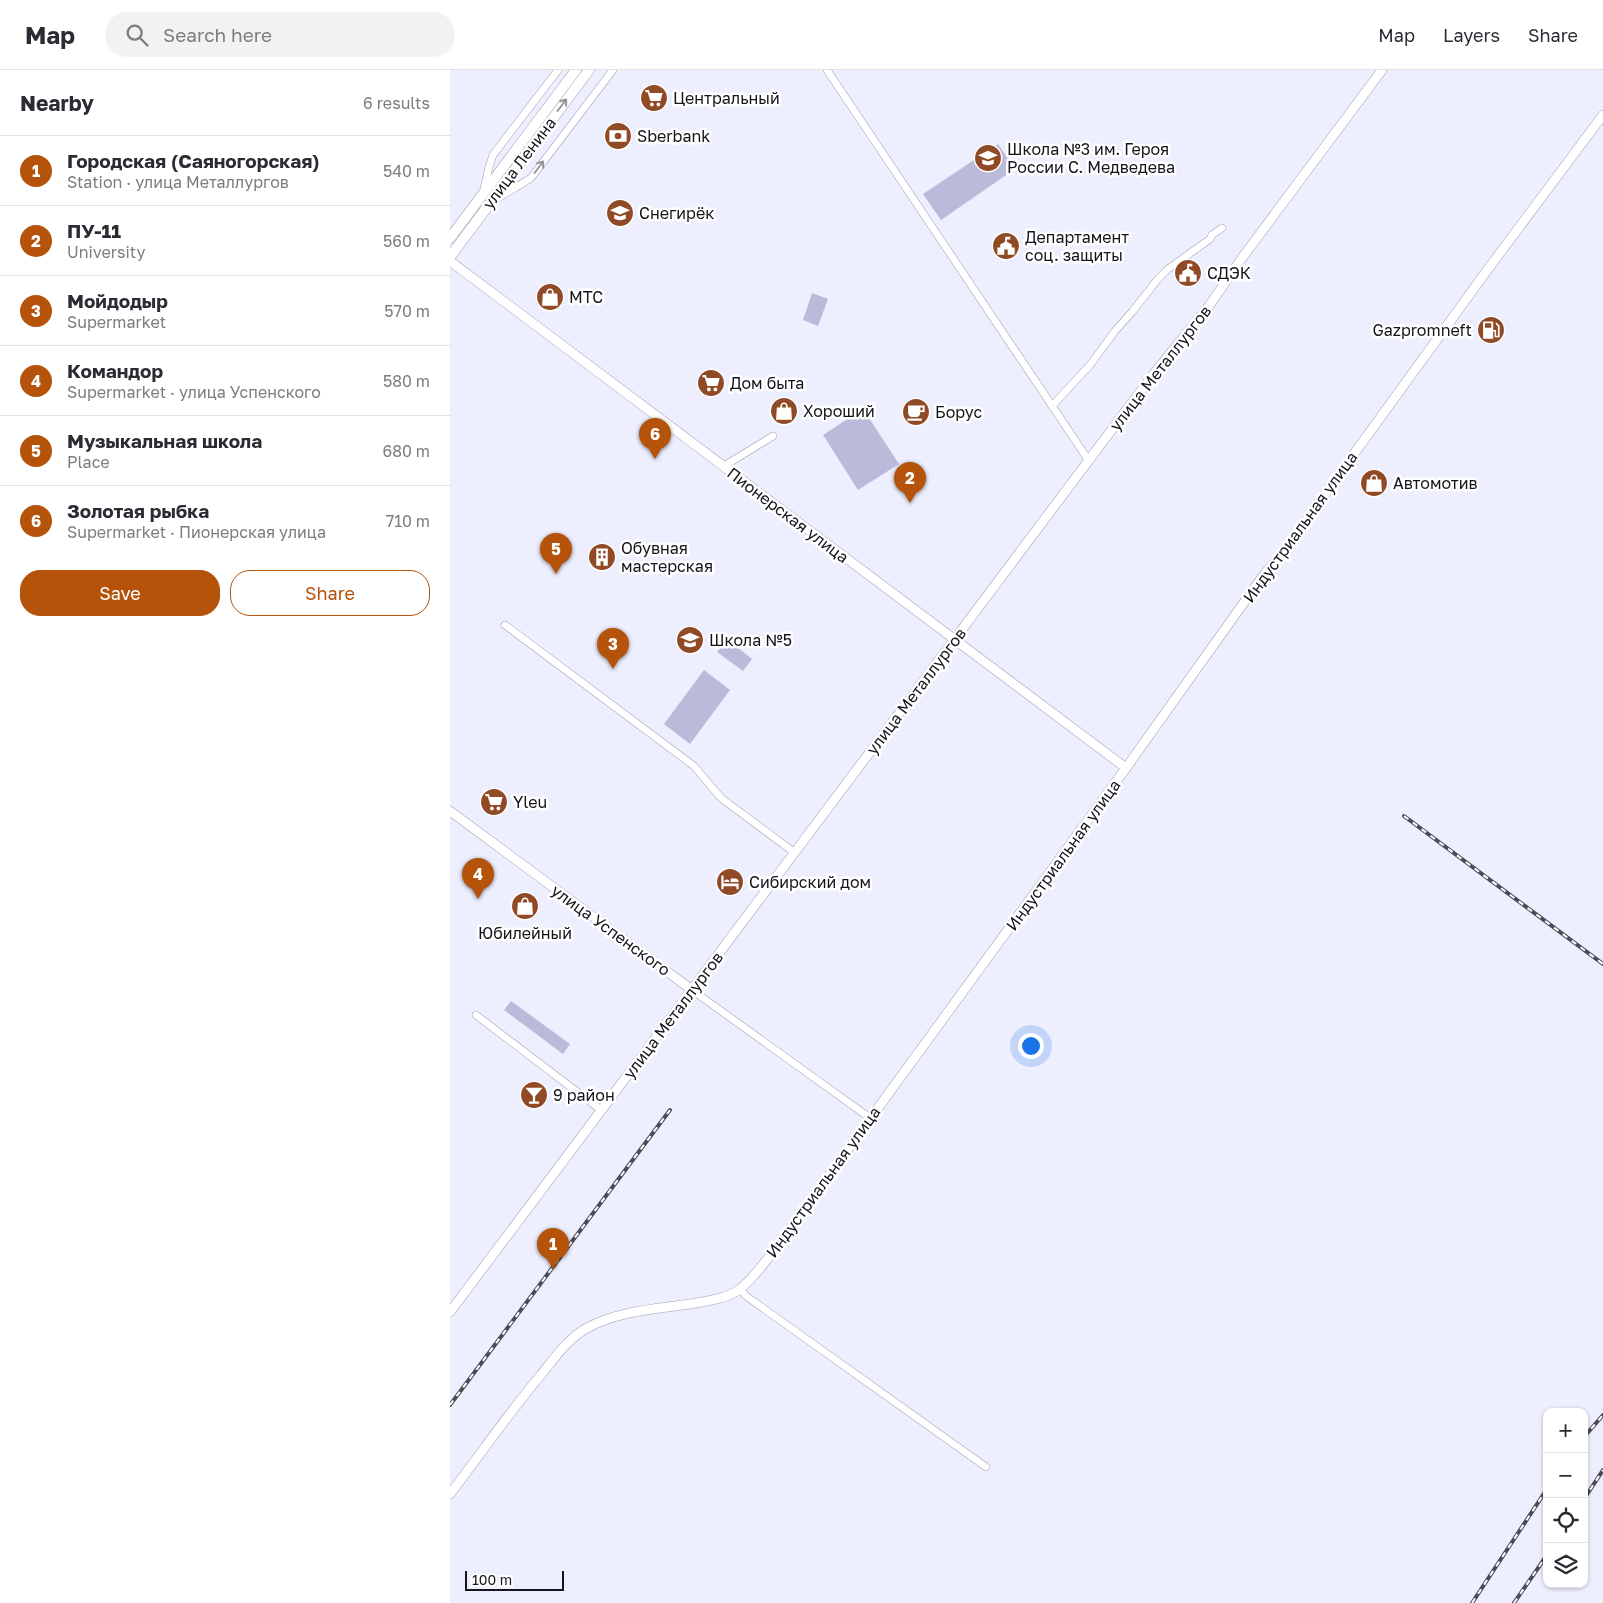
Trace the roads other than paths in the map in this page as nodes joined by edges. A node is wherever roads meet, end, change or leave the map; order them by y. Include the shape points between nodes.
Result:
1 (558, 70) edge
2 (576, 70) edge
3 (589, 70) edge
4 (613, 70) edge
5 (827, 70) edge
6 (1382, 70) edge
7 (1603, 115) edge
8 (484, 192) junction
9 (486, 206) junction
10 (1222, 228) dead end
11 (450, 238) edge
12 (450, 257) edge
13 (450, 261) edge
14 (1052, 406) junction
15 (773, 436) dead end
16 (1089, 461) junction
17 (724, 466) junction
18 (505, 625) dead end
19 (954, 640) junction
20 (1126, 768) junction
21 (450, 811) edge
22 (794, 853) junction
23 (692, 990) junction
24 (476, 1016) dead end
25 (601, 1110) junction
26 (870, 1118) junction
27 (740, 1289) junction
28 (450, 1312) edge
29 (986, 1467) dead end
30 (450, 1494) edge

1 - 8 street via 493,155
2 - 8 main road, улица Ленина
9 -> 3 main road, улица Ленина
9 -> 4 street via 531,178
5 - 14 street
6 - 16 street, улица Металлургов via 1209,306
7 - 20 street, Индустриальная улица
8 - 11 main road, улица Ленина
9 - 12 main road, улица Ленина
10 - 14 street via 1158,278 1090,365
13 - 17 street, Пионерская улица
14 - 16 street
15 - 17 street
16 - 19 street, улица Металлургов
17 - 19 street, Пионерская улица
18 - 22 street via 694,766 721,798
19 - 20 street, Пионерская улица
19 - 22 street, улица Металлургов
20 - 26 street, Индустриальная улица
21 - 23 street, улица Успенского
22 - 23 street, улица Металлургов
23 - 25 street, улица Металлургов
23 - 26 street, улица Успенского
24 - 25 street
25 - 28 street, улица Металлургов
26 - 27 street, Индустриальная улица via 773,1252
27 - 29 street
27 - 30 street, Индустриальная улица via 728,1296 701,1302 630,1313 601,1321 585,1330 568,1343 528,1391

